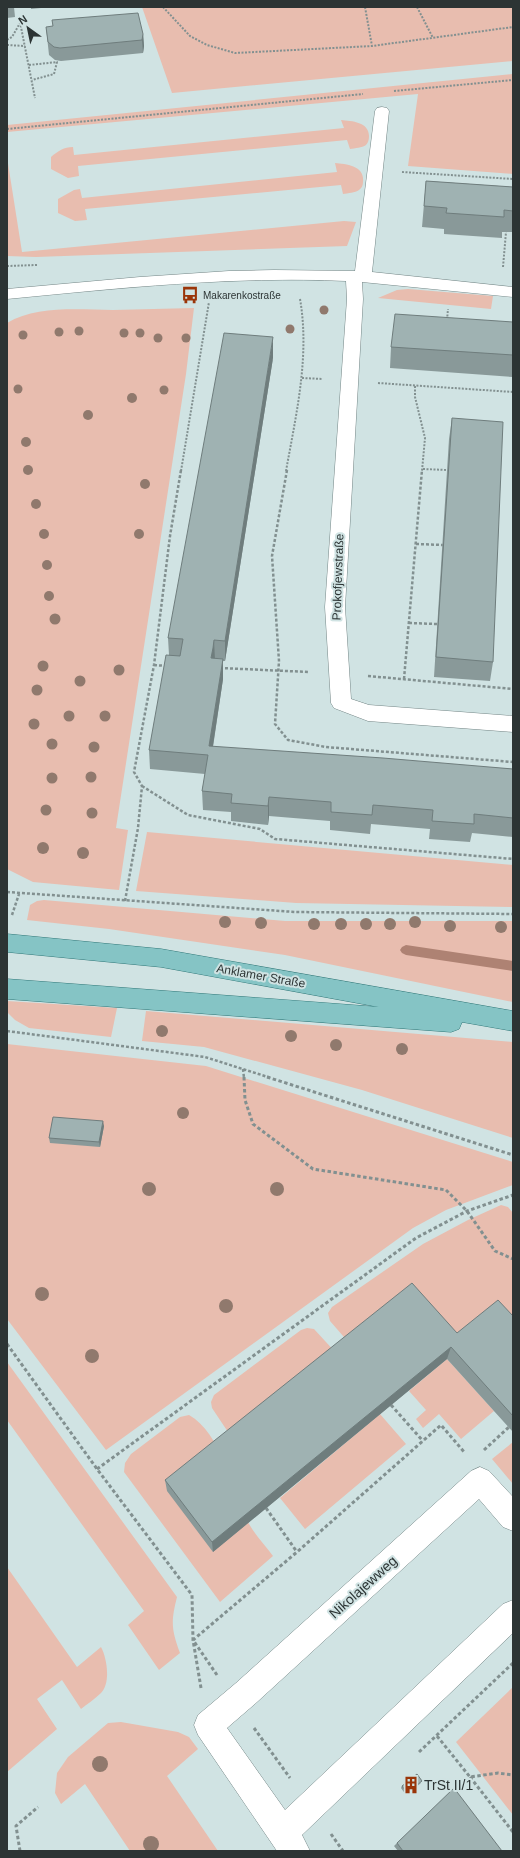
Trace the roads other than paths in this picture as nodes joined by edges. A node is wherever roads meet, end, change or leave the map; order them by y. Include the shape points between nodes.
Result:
1 (382, 111) dead end
2 (358, 276) junction
3 (513, 292) edge
4 (7, 294) edge
5 (513, 724) edge
6 (7, 943) edge
7 (7, 989) edge
8 (513, 1021) edge
9 (513, 1027) edge
10 (513, 1517) edge
11 (513, 1614) edge
12 (288, 1842) edge

1 - 2 street, Prokofjewstraße via 376,170
2 - 3 street
2 - 4 street via 248,276
2 - 5 street, Prokofjewstraße via 335,607 341,703 368,713
6 - 8 main road, Anklamer Straße via 161,958
7 - 9 main road
10 - 12 street, Nikolajewweg via 476,1470 208,1725
11 - 12 street via 311,1806

